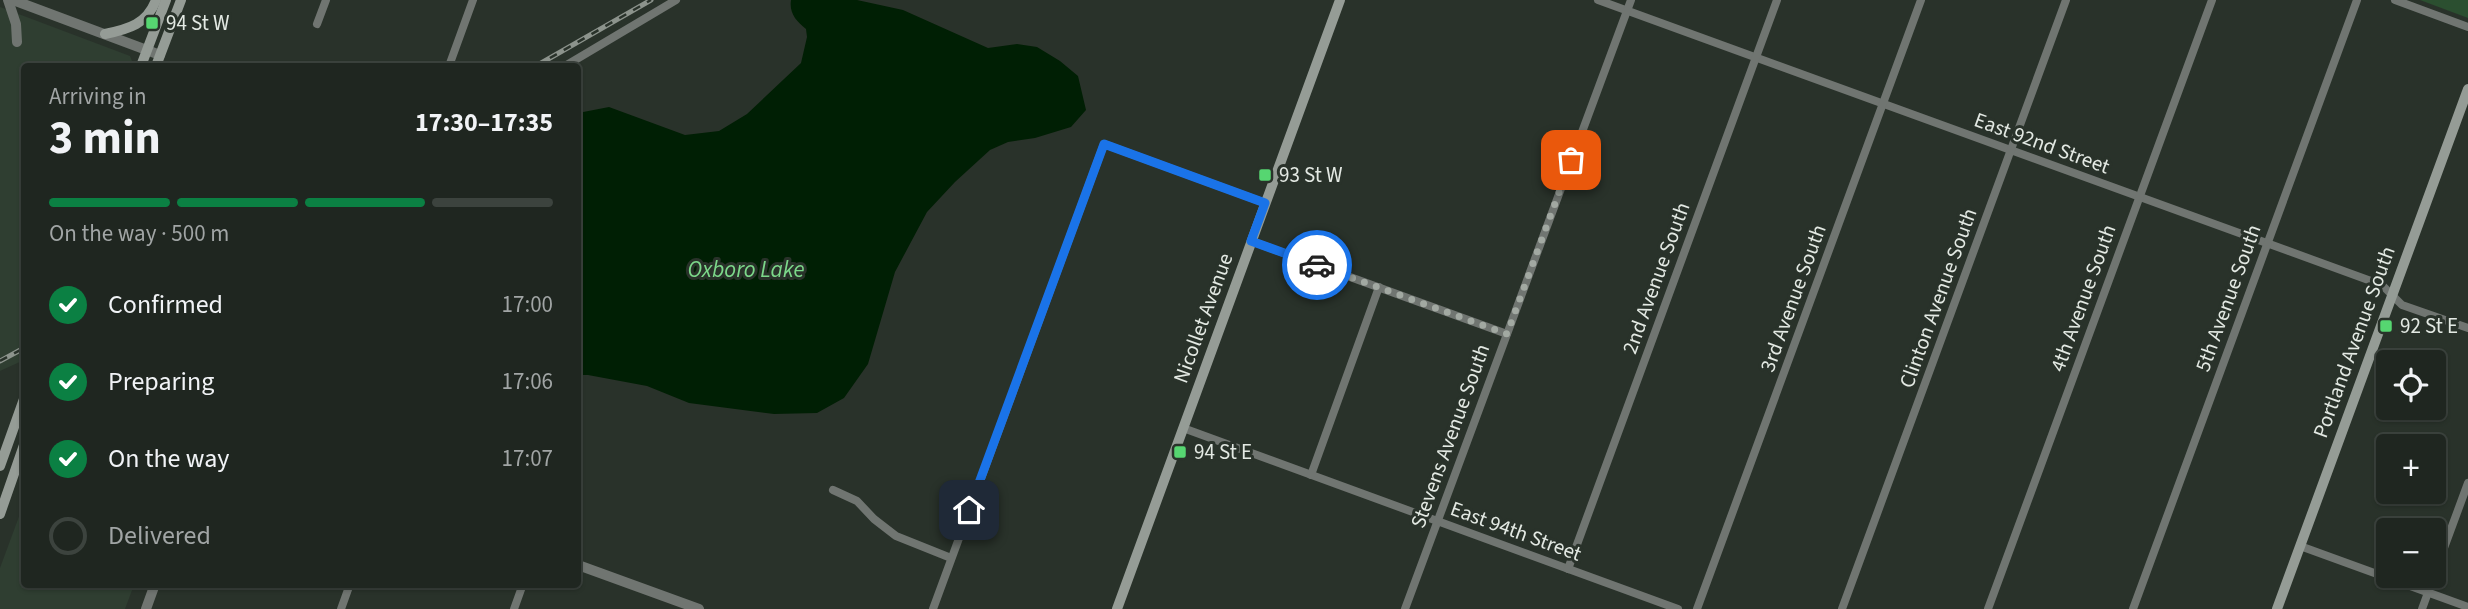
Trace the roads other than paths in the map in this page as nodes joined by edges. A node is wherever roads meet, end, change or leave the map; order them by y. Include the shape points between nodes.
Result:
1 (11, 0) edge
2 (156, 0) edge
3 (166, 0) edge
4 (181, 0) edge
5 (326, 0) edge
6 (473, 0) edge
7 (676, 0) edge
8 (1340, 0) edge
9 (1598, 0) edge
10 (1631, 0) edge
11 (1777, 0) edge
12 (1921, 0) edge
13 (2066, 0) edge
14 (2212, 0) edge
15 (2357, 0) edge
16 (2395, 0) edge
17 (1627, 11) junction
18 (317, 24) dead end
19 (2468, 27) edge
20 (105, 34) junction
21 (17, 42) dead end
22 (147, 50) junction
23 (160, 55) junction
24 (1756, 58) junction
25 (142, 63) edge
26 (157, 63) edge
27 (450, 63) edge
28 (570, 63) edge
29 (2468, 89) edge
30 (1883, 104) junction
31 (2011, 150) junction
32 (2139, 197) junction
33 (1265, 203) junction
34 (1251, 241) junction
35 (2267, 244) junction
36 (1379, 287) junction
37 (2392, 295) junction
38 (2468, 328) edge
39 (1507, 334) junction
40 (21, 408) edge
41 (1183, 428) junction
42 (21, 454) edge
43 (0, 466) edge
44 (1311, 475) junction
45 (2468, 483) edge
46 (833, 490) dead end
47 (0, 514) edge
48 (1437, 521) junction
49 (2446, 543) edge
50 (2300, 546) junction
51 (951, 558) junction
52 (581, 566) edge
53 (1568, 569) junction
54 (154, 588) edge
55 (349, 588) edge
56 (522, 588) edge
57 (2429, 588) edge
58 (2428, 592) junction
59 (2468, 607) edge
60 (146, 609) edge
61 (341, 609) edge
62 (514, 609) edge
63 (699, 609) edge
64 (933, 609) edge
65 (1117, 609) edge
66 (1405, 609) edge
67 (1678, 609) edge
68 (1697, 609) edge
69 (1842, 609) edge
70 (1987, 609) edge
71 (2133, 609) edge
72 (2277, 609) edge
73 (2422, 609) edge

1 - 20 street
1 - 21 street
2 - 20 main road via 143,21
3 - 22 main road
4 - 23 main road
5 - 18 street
6 - 27 street
7 - 28 street
8 - 33 main road, Nicollet Avenue
9 - 17 street, East 92nd Street
10 - 17 street, Stevens Avenue South
11 - 24 street, 2nd Avenue South
12 - 30 street, 3rd Avenue South
13 - 31 street, Clinton Avenue South
14 - 32 street, 4th Avenue South
15 - 35 street, 5th Avenue South
16 - 19 street
17 - 24 street, East 92nd Street
17 - 39 street, Stevens Avenue South
20 - 22 street
22 - 23 street
22 - 25 main road
23 - 26 main road
24 - 30 street, East 92nd Street
24 - 53 street, 2nd Avenue South
29 - 37 main road, Portland Avenue South
30 - 31 street, East 92nd Street
30 - 68 street, 3rd Avenue South
31 - 32 street, East 92nd Street
31 - 69 street, Clinton Avenue South
32 - 35 street, East 92nd Street
32 - 70 street, 4th Avenue South
33 - 34 main road, Nicollet Avenue
33 - 51 street via 1104,144
34 - 36 street
34 - 41 main road, Nicollet Avenue
35 - 37 street, East 92nd Street via 2382,285
35 - 71 street, 5th Avenue South
36 - 39 street
36 - 44 street
37 - 38 street, East 92nd Street via 2402,305
37 - 50 main road, Portland Avenue South
39 - 48 street, Stevens Avenue South
40 - 43 main road
41 - 44 street, East 94th Street
41 - 65 main road, Nicollet Avenue
42 - 47 main road
44 - 48 street, East 94th Street
45 - 49 street
46 - 51 street via 857,500 896,536
48 - 53 street, East 94th Street
48 - 66 street, Stevens Avenue South
50 - 58 street
50 - 72 main road, Portland Avenue South
51 - 64 street
52 - 63 street
53 - 67 street, East 94th Street
54 - 60 street
55 - 61 street
56 - 62 street
57 - 58 street
58 - 59 street
58 - 73 street

